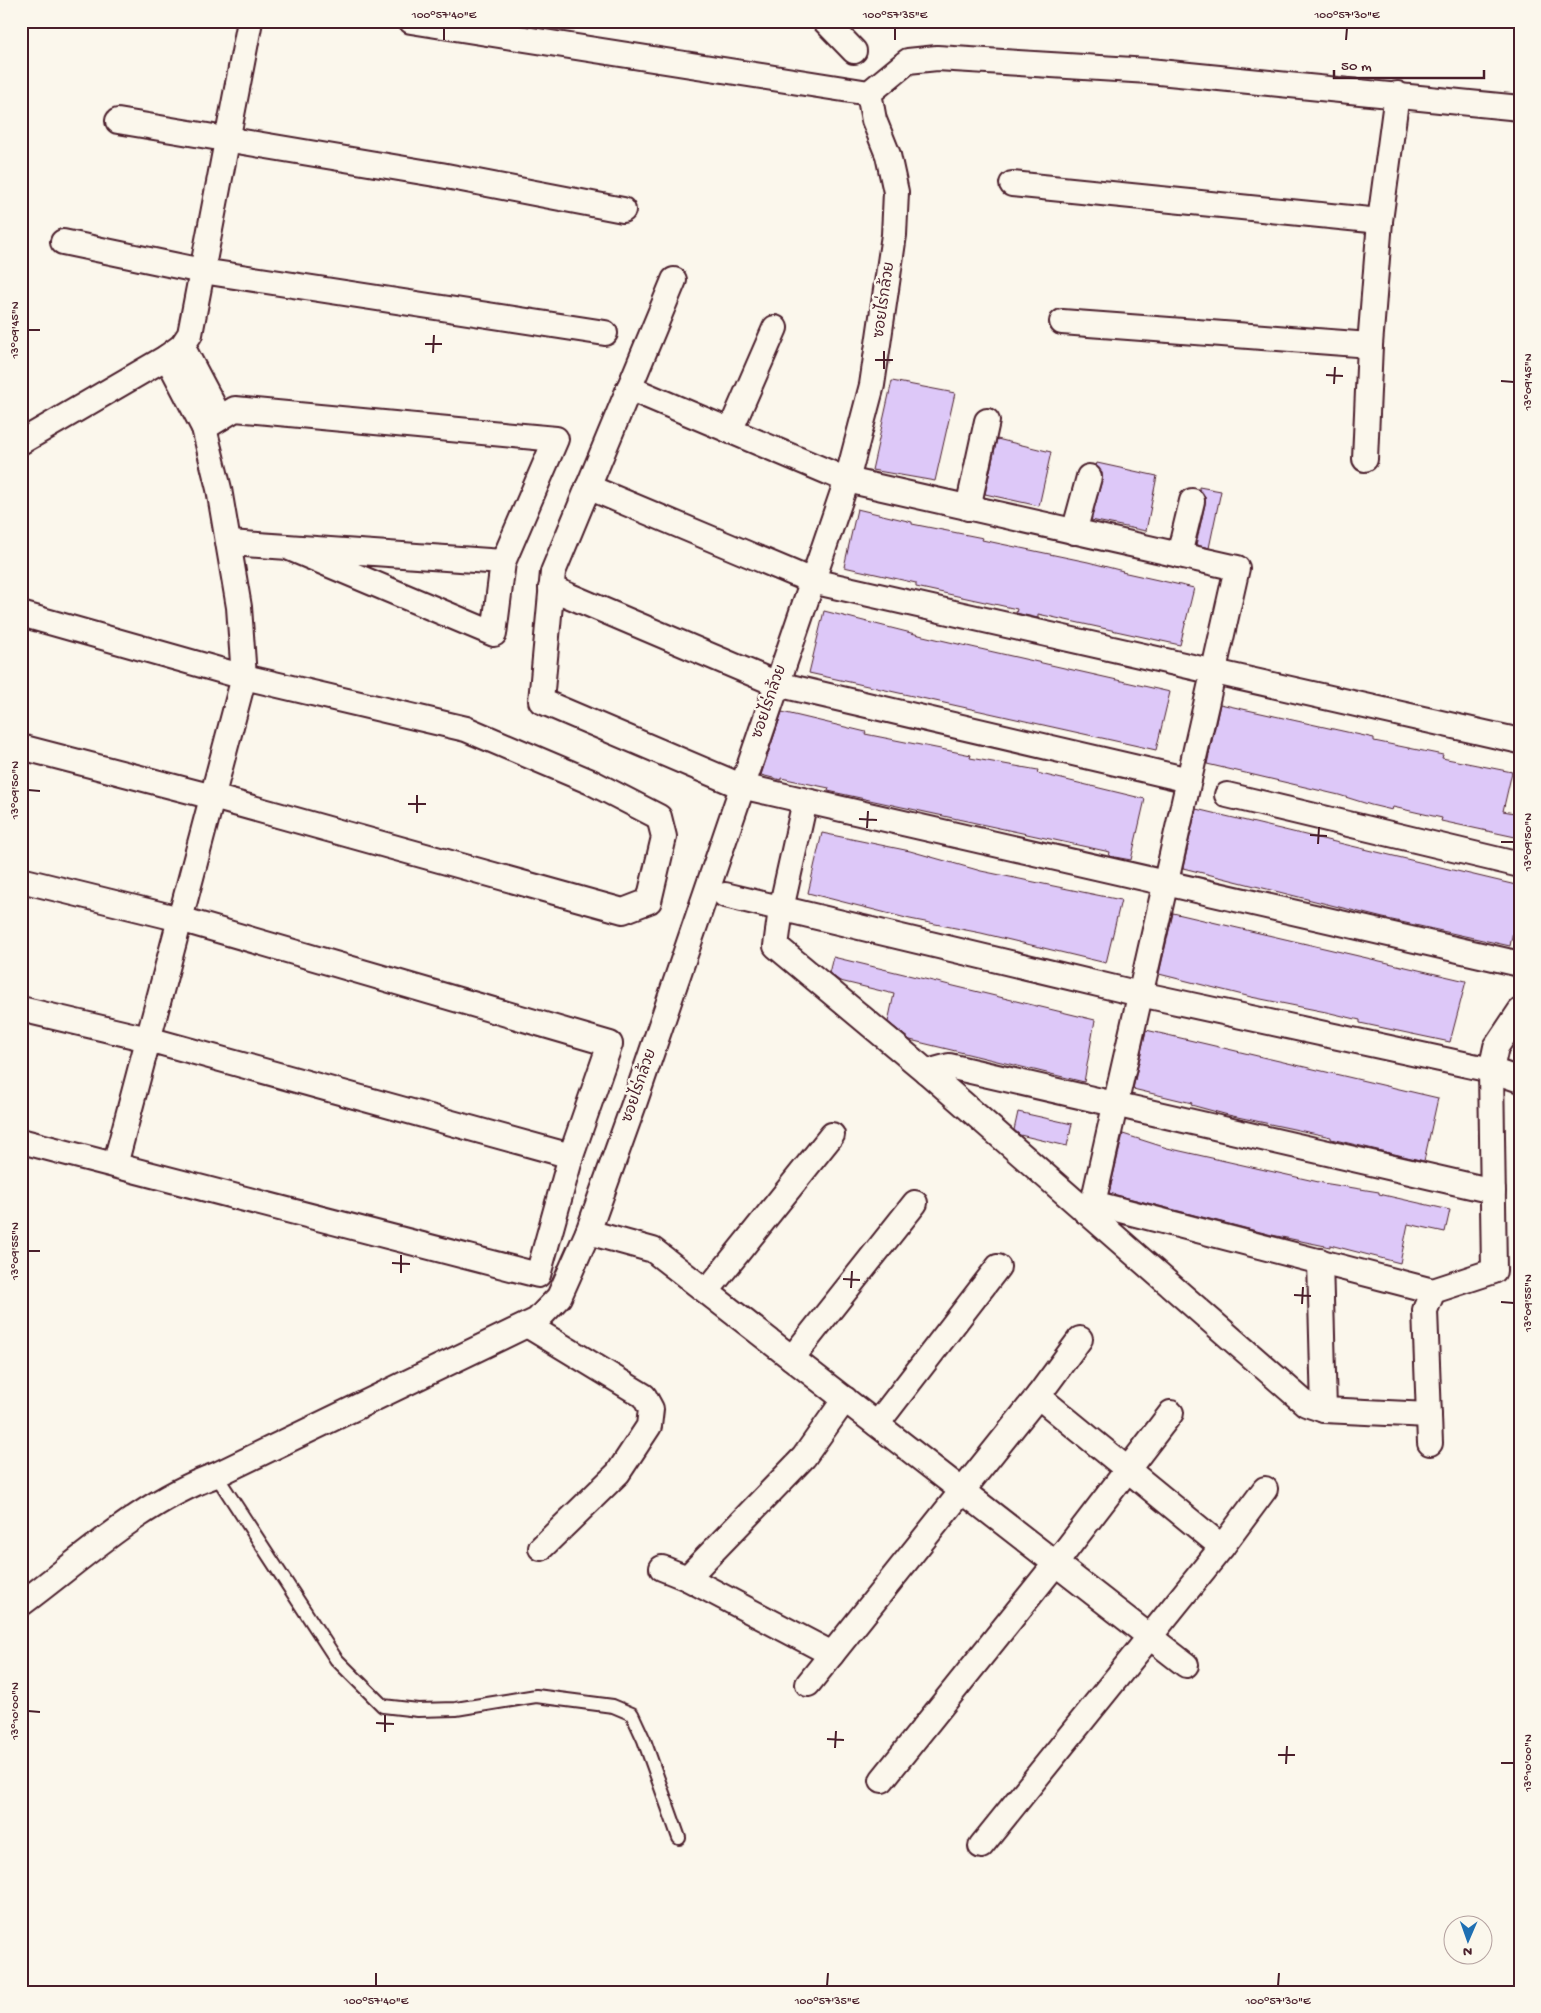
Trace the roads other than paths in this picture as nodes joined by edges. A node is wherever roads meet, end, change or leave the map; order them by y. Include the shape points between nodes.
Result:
1 (250, 21) edge
2 (411, 21) edge
3 (825, 21) edge
4 (854, 51) dead end
5 (869, 92) junction
6 (1397, 94) junction
7 (1520, 108) edge
8 (118, 121) dead end
9 (228, 139) junction
10 (1012, 184) dead end
11 (623, 210) dead end
12 (1380, 221) junction
13 (63, 242) dead end
14 (202, 271) junction
15 (674, 280) dead end
16 (1062, 322) dead end
17 (775, 328) dead end
18 (604, 333) dead end
19 (1370, 345) junction
20 (175, 352) junction
21 (629, 388) junction
22 (987, 421) dead end
23 (212, 423) junction
24 (730, 431) junction
25 (21, 442) edge
26 (1365, 459) dead end
27 (1089, 477) dead end
28 (847, 480) junction
29 (588, 487) junction
30 (1192, 501) dead end
31 (968, 508) junction
32 (1074, 532) junction
33 (230, 543) junction
34 (286, 547) junction
35 (1180, 555) junction
36 (503, 562) junction
37 (812, 581) junction
38 (551, 588) junction
39 (21, 614) edge
40 (1213, 672) junction
41 (244, 677) junction
42 (777, 684) junction
43 (1520, 741) edge
44 (21, 747) edge
45 (1189, 780) junction
46 (741, 786) junction
47 (1227, 796) dead end
48 (213, 797) junction
49 (805, 801) junction
50 (1520, 865) edge
51 (21, 880) edge
52 (1166, 883) junction
53 (725, 895) dead end
54 (781, 909) junction
55 (180, 919) junction
56 (1520, 964) edge
57 (1140, 994) junction
58 (21, 1009) edge
59 (1520, 1011) edge
60 (148, 1039) junction
61 (1491, 1070) junction
62 (927, 1072) junction
63 (1520, 1080) edge
64 (1116, 1104) junction
65 (832, 1135) dead end
66 (21, 1141) edge
67 (571, 1156) junction
68 (115, 1165) junction
69 (1493, 1191) junction
70 (915, 1203) dead end
71 (1089, 1207) junction
72 (588, 1232) junction
73 (1320, 1262) junction
74 (998, 1267) dead end
75 (706, 1291) junction
76 (1433, 1291) junction
77 (527, 1325) junction
78 (1080, 1339) dead end
79 (792, 1358) junction
80 (1038, 1396) junction
81 (845, 1399) junction
82 (1324, 1410) junction
83 (1171, 1413) dead end
84 (1429, 1415) junction
85 (877, 1424) junction
86 (1430, 1443) dead end
87 (1129, 1469) junction
88 (216, 1475) junction
89 (1266, 1489) dead end
90 (962, 1491) junction
91 (1222, 1547) junction
92 (541, 1548) dead end
93 (1056, 1564) junction
94 (662, 1568) dead end
95 (687, 1578) junction
96 (21, 1604) edge
97 (1149, 1636) junction
98 (832, 1654) junction
99 (1186, 1665) dead end
100 (808, 1684) dead end
101 (882, 1780) dead end
102 (679, 1838) dead end
103 (982, 1846) dead end

1 - 9 street
2 - 5 street
3 - 4 street
5 - 6 street via 908,61 937,58 1149,71
5 - 28 street, ซอยไร่กล้วย via 896,192 894,235 872,385
6 - 7 street
6 - 12 street
8 - 9 street
9 - 11 street
9 - 14 street
10 - 12 street
12 - 19 street
13 - 14 street
14 - 18 street
14 - 20 street via 190,334
15 - 21 street
16 - 19 street
17 - 24 street
19 - 26 street
20 - 23 street
20 - 25 street
21 - 24 street
21 - 29 street
22 - 31 street
23 - 33 street
23 - 36 street via 235,410 556,439
24 - 28 street
27 - 32 street
28 - 31 street
28 - 37 street, ซอยไร่กล้วย
29 - 37 street
29 - 38 street via 553,572
30 - 35 street
31 - 32 street
32 - 35 street
33 - 34 street
33 - 41 street
34 - 36 street
34 - 36 street via 494,634
35 - 40 street via 1237,568
37 - 40 street
37 - 42 street, ซอยไร่กล้วย
38 - 42 street
38 - 46 street via 541,701
39 - 41 street
40 - 43 street
40 - 45 street
41 - 48 street
41 - 48 street via 466,729 591,782 659,817 664,837 649,901 623,911
42 - 45 street
42 - 46 street, ซอยไร่กล้วย
44 - 48 street
45 - 52 street
46 - 49 street
46 - 72 street, ซอยไร่กล้วย
47 - 50 street
48 - 55 street
49 - 52 street
49 - 54 street
51 - 55 street
52 - 56 street
52 - 57 street
53 - 54 street
54 - 57 street
54 - 62 street via 776,946
55 - 60 street
55 - 67 street via 610,1044
57 - 61 street
57 - 64 street
58 - 60 street
59 - 61 street via 1496,1047
60 - 67 street
60 - 68 street
61 - 63 street
61 - 69 street
62 - 64 street via 949,1066
62 - 71 street
64 - 69 street
64 - 71 street
65 - 75 street
66 - 68 street
67 - 68 street via 538,1275
69 - 76 street via 1494,1270
70 - 79 street
71 - 73 street
71 - 82 street via 1306,1404
72 - 75 street via 653,1250
72 - 77 street, ซอยไร่กล้วย via 558,1297 537,1320
73 - 76 street
73 - 82 street
74 - 85 street
75 - 79 street
76 - 84 street via 1425,1310
77 - 88 street, ซอยไร่กล้วย
77 - 92 street via 644,1396 651,1409 649,1426 618,1473
78 - 80 street
79 - 81 street
80 - 87 street
80 - 90 street
81 - 85 street
81 - 95 street via 804,1457
82 - 84 street
83 - 87 street
84 - 86 street
85 - 90 street
87 - 91 street
87 - 93 street
88 - 96 street, ซอยไร่กล้วย via 152,1506
88 - 102 lane via 336,1659 383,1706 418,1710 456,1709 536,1696 613,1706 632,1714
89 - 91 street
90 - 93 street
90 - 98 street
91 - 97 street
93 - 97 street
93 - 101 street
94 - 95 street
95 - 98 street
97 - 99 street
97 - 103 street
98 - 100 street

